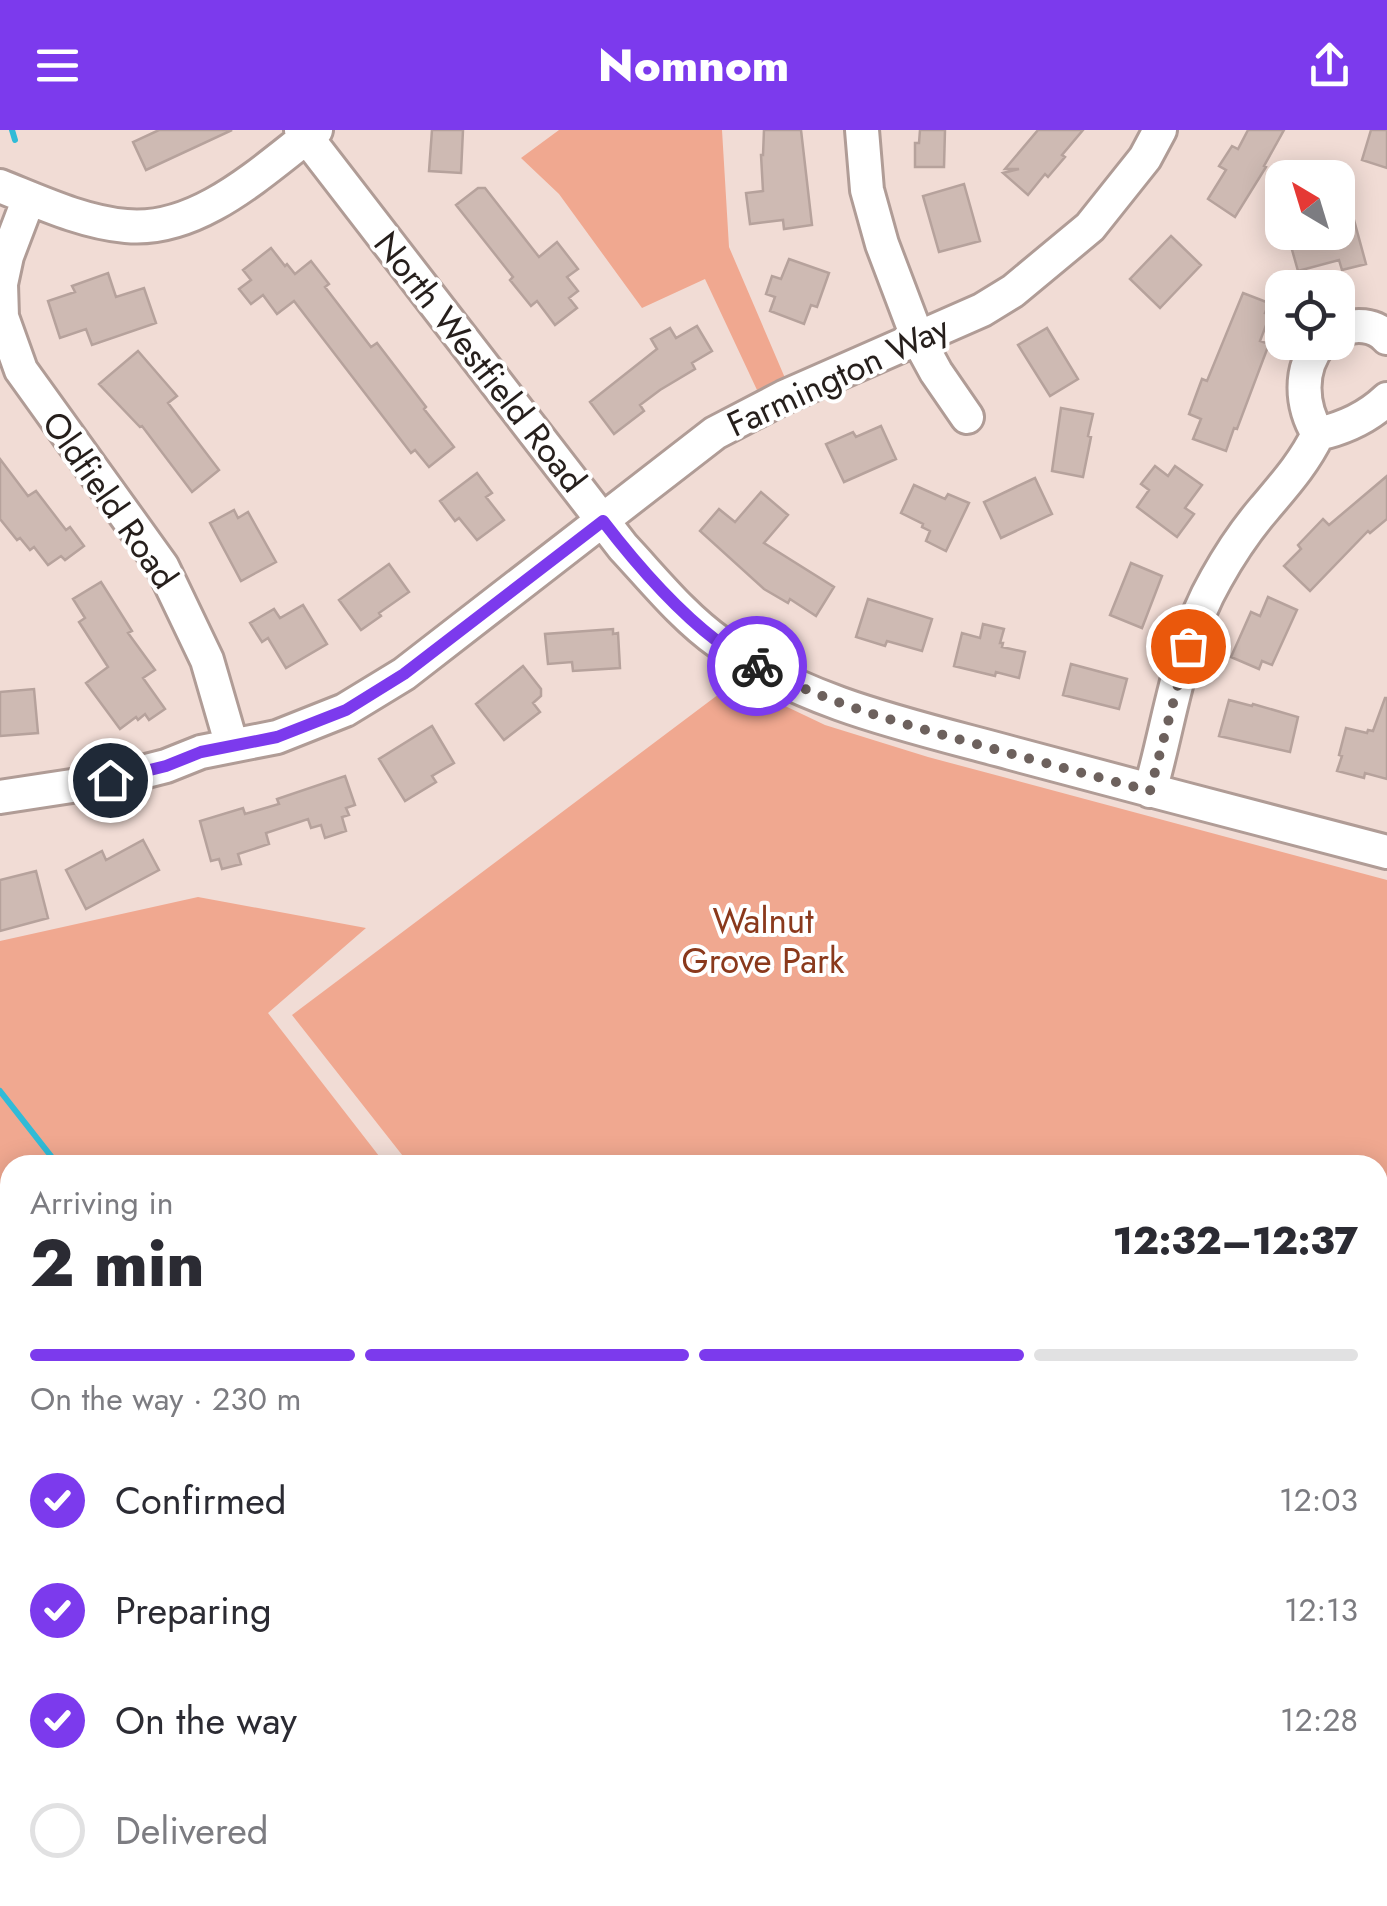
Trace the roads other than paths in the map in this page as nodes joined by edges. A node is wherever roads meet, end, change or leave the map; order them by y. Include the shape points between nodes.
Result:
1 (862, 130) edge
2 (1160, 130) edge
3 (308, 132) edge
4 (15, 192) edge
5 (1355, 326) edge
6 (918, 338) junction
7 (1387, 338) edge
8 (1309, 360) edge
9 (1387, 398) edge
10 (967, 417) dead end
11 (1318, 434) junction
12 (603, 521) junction
13 (232, 746) junction
14 (1150, 791) junction
15 (0, 796) edge
16 (1387, 852) edge

1 - 6 street via 867,190
2 - 6 street, Farmington Way via 1111,203 1053,259 982,310
3 - 4 street via 235,192 178,221 126,226
3 - 12 street, North Westfield Road
4 - 13 street, Oldfield Road via 1,284 2,317 20,370 162,566 207,660
5 - 7 street
6 - 10 street
6 - 12 street, Farmington Way via 715,433
8 - 11 street via 1304,392
9 - 11 street via 1372,414
11 - 14 street via 1242,537 1198,615
12 - 13 street, Farmington Way via 373,694 314,724
12 - 14 street, North Westfield Road via 718,642 797,687
13 - 15 street, Farmington Way via 110,780
14 - 16 street, North Westfield Road

